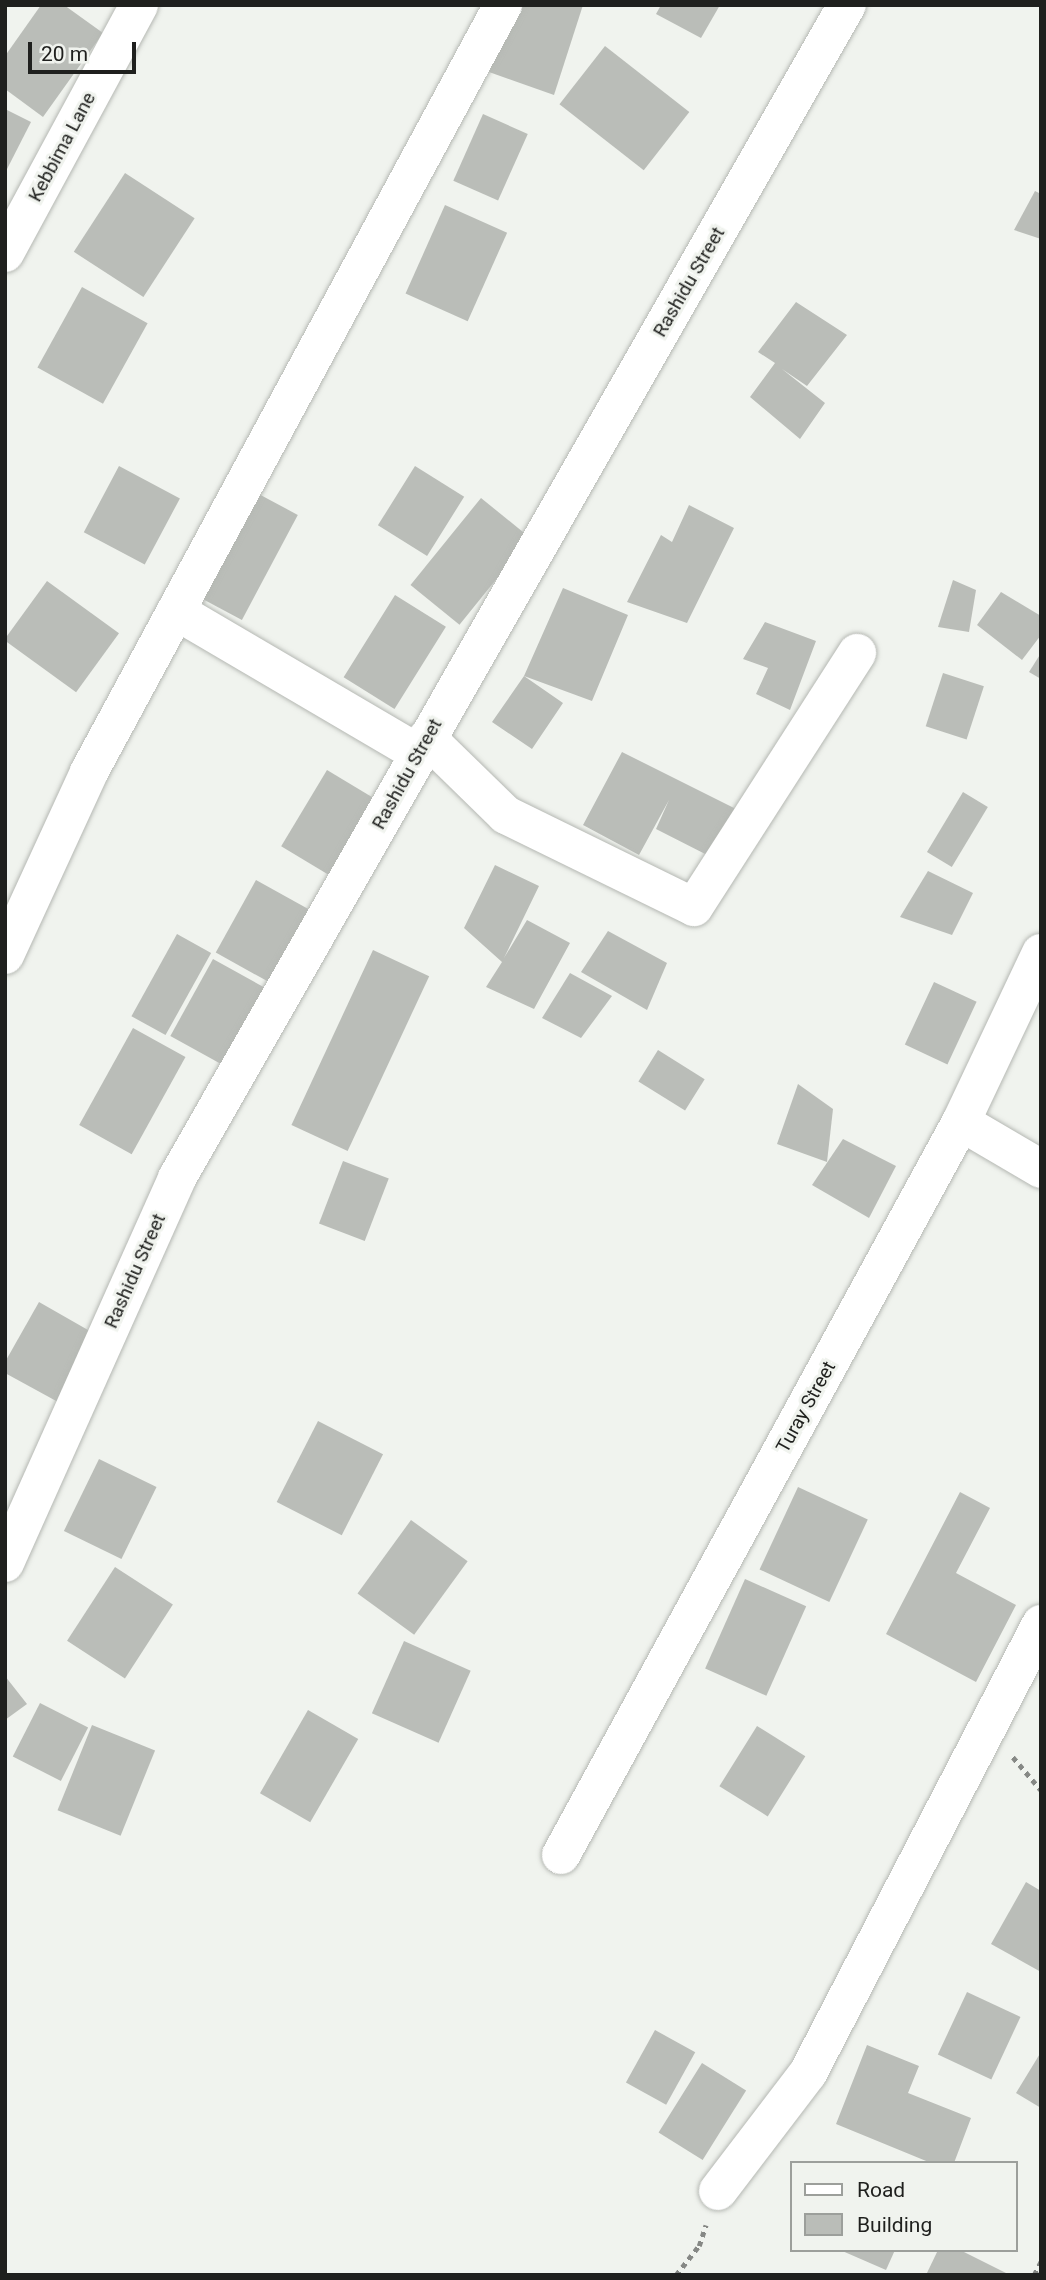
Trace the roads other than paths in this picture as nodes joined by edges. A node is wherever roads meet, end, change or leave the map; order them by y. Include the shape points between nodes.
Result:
1 (503, 5) edge
2 (847, 5) edge
3 (134, 7) edge
4 (5, 253) edge
5 (176, 611) junction
6 (857, 653) dead end
7 (424, 746) junction
8 (1041, 953) edge
9 (5, 955) edge
10 (961, 1122) junction
11 (1041, 1169) edge
12 (5, 1563) edge
13 (1041, 1624) edge
14 (561, 1855) dead end
15 (718, 2191) road end

1 - 5 street
2 - 7 street, Rashidu Street
3 - 4 street, Kebbima Lane
5 - 7 street
5 - 9 street via 89,772
6 - 7 street via 694,907 506,815
7 - 12 street, Rashidu Street via 177,1178
8 - 10 street, Turay Street
10 - 11 street
10 - 14 street, Turay Street
13 - 15 street via 808,2073

